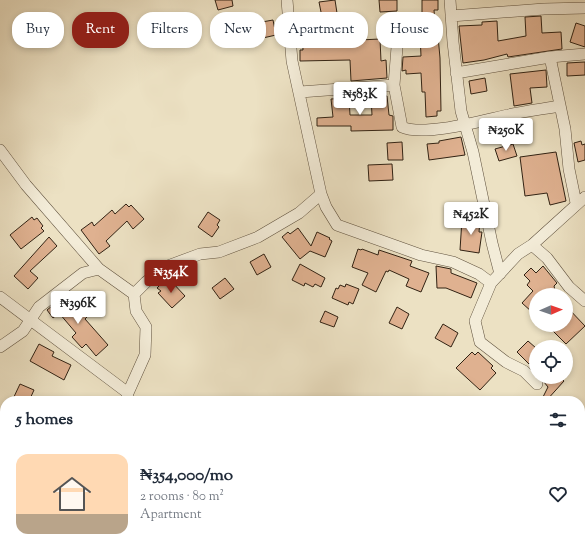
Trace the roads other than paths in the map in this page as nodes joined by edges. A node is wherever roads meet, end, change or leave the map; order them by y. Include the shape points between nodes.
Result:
1 (287, 0) edge
2 (450, 0) edge
3 (544, 4) edge
4 (585, 8) edge
5 (451, 16) junction
6 (397, 48) edge
7 (585, 54) edge
8 (550, 57) junction
9 (456, 73) junction
10 (394, 85) junction
11 (300, 92) junction
12 (560, 106) junction
13 (466, 125) junction
14 (0, 150) edge
15 (321, 194) junction
16 (581, 200) edge
17 (532, 245) junction
18 (99, 269) junction
19 (500, 274) junction
20 (491, 283) junction
21 (134, 294) junction
22 (0, 297) edge
23 (585, 301) edge
24 (30, 320) junction
25 (0, 347) edge
26 (529, 376) edge
27 (126, 396) edge
28 (127, 396) edge

1 - 11 street via 292,61
2 - 5 street
3 - 4 street
3 - 5 street
5 - 9 street
6 - 10 street
7 - 8 street
8 - 9 street
8 - 12 street
9 - 13 street via 461,111
10 - 11 street
10 - 13 street via 402,127 423,130
11 - 15 street
12 - 13 street via 510,114
12 - 16 street via 569,169
13 - 19 street
14 - 18 street via 26,185
15 - 20 street via 337,224 421,255 453,262 479,274
15 - 21 street via 300,212 258,237 220,252 200,254 164,267
16 - 17 street
17 - 19 street via 518,254
17 - 23 street
18 - 21 street
18 - 24 street via 83,273 39,307
19 - 20 street
20 - 26 street via 475,321 480,342
21 - 28 street via 136,311 146,328 145,355
22 - 24 street
24 - 25 street via 23,331
24 - 27 street

